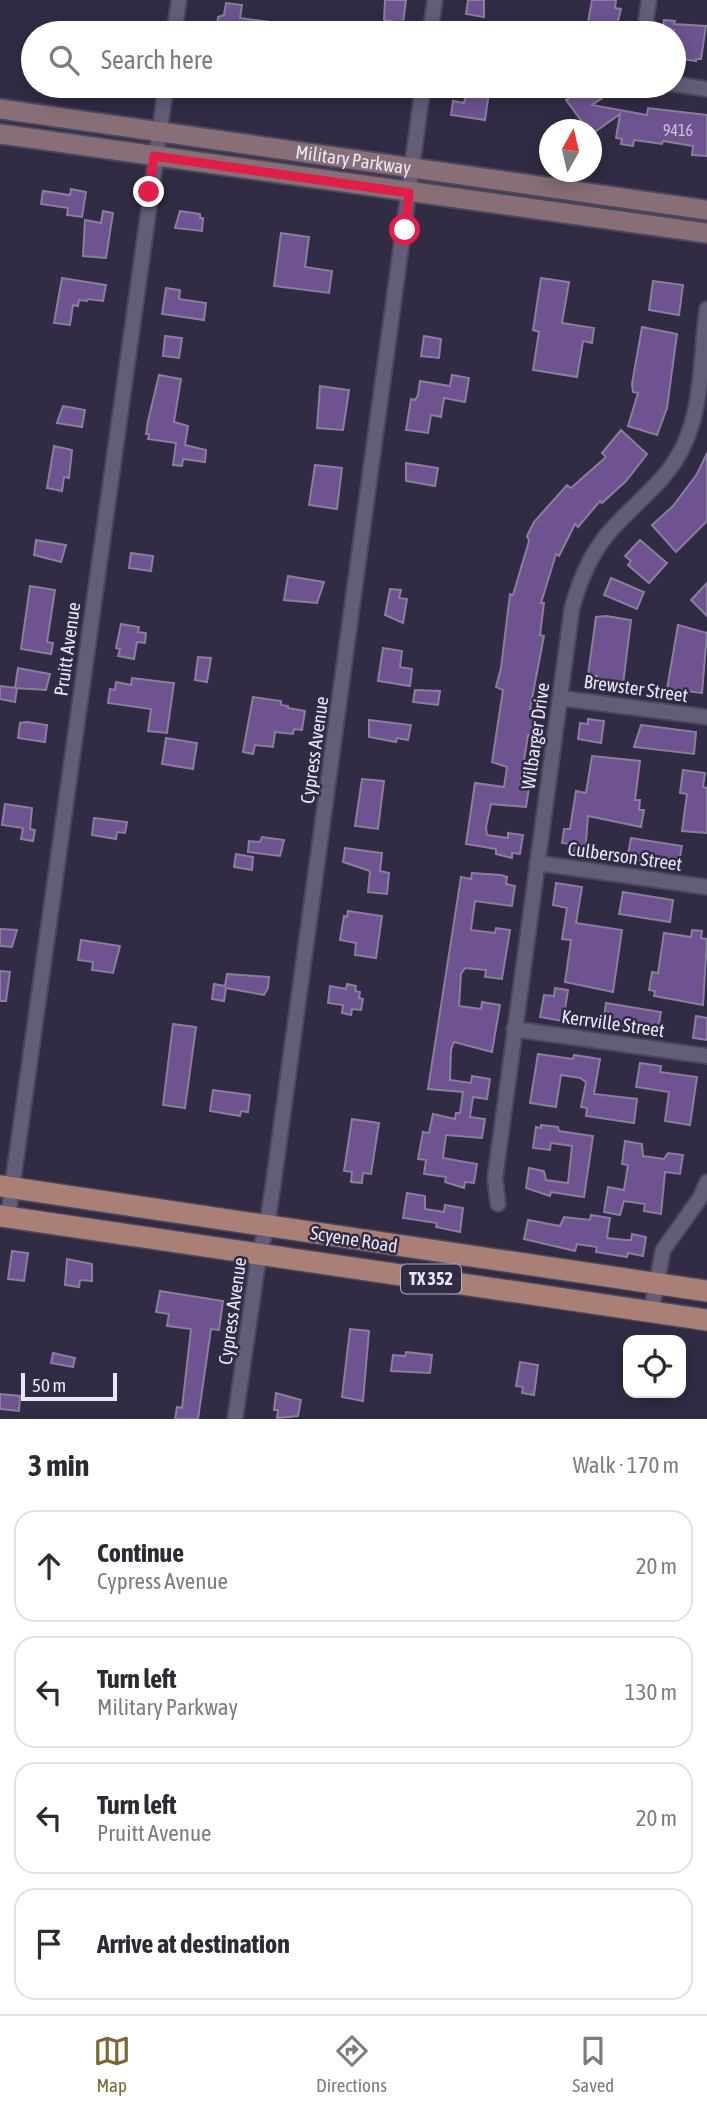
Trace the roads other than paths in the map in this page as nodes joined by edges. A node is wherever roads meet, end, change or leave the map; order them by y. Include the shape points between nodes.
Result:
1 (179, 0) edge
2 (435, 0) edge
3 (649, 0) edge
4 (176, 21) edge
5 (432, 21) edge
6 (646, 21) edge
7 (686, 86) edge
8 (707, 89) edge
9 (164, 98) edge
10 (421, 98) edge
11 (0, 109) edge
12 (158, 132) junction
13 (0, 134) edge
14 (154, 156) junction
15 (412, 168) junction
16 (409, 193) junction
17 (707, 210) edge
18 (707, 233) edge
19 (707, 309) edge
20 (704, 380) edge
21 (560, 698) junction
22 (707, 717) edge
23 (537, 863) junction
24 (707, 887) edge
25 (514, 1029) junction
26 (707, 1056) edge
27 (707, 1182) edge
28 (6, 1187) edge
29 (498, 1204) dead end
30 (4, 1216) edge
31 (267, 1226) junction
32 (259, 1254) junction
33 (656, 1284) junction
34 (707, 1291) edge
35 (652, 1312) junction
36 (707, 1320) edge
37 (235, 1419) edge

1 - 4 street
2 - 5 street
3 - 6 street
7 - 8 street
9 - 12 street, Pruitt Avenue
10 - 15 street, Cypress Avenue
11 - 12 main road, Military Parkway
12 - 14 street, Pruitt Avenue
12 - 15 main road, Military Parkway
13 - 14 main road, Military Parkway
14 - 16 main road, Military Parkway
14 - 28 street, Pruitt Avenue
15 - 16 street, Cypress Avenue
15 - 17 main road, Military Parkway
16 - 18 main road, Military Parkway
16 - 31 street, Cypress Avenue
19 - 20 street, Wilbarger Drive
20 - 21 street, Wilbarger Drive via 676,460 606,536 578,585
21 - 22 street, Brewster Street
21 - 23 street, Wilbarger Drive
23 - 24 street, Culberson Street
23 - 25 street, Wilbarger Drive
25 - 26 street, Kerrville Street
25 - 29 street, Wilbarger Drive via 495,1178
27 - 33 street via 701,1198 663,1251
28 - 30 street, Pruitt Avenue
28 - 31 main road, Scyene Road / TX 352
30 - 32 main road, Scyene Road / TX 352
31 - 32 street, Cypress Avenue
31 - 33 main road, Scyene Road / TX 352
32 - 35 main road, Scyene Road / TX 352
32 - 37 street, Cypress Avenue
33 - 34 main road, Scyene Road / TX 352
33 - 35 street
35 - 36 main road, Scyene Road / TX 352

